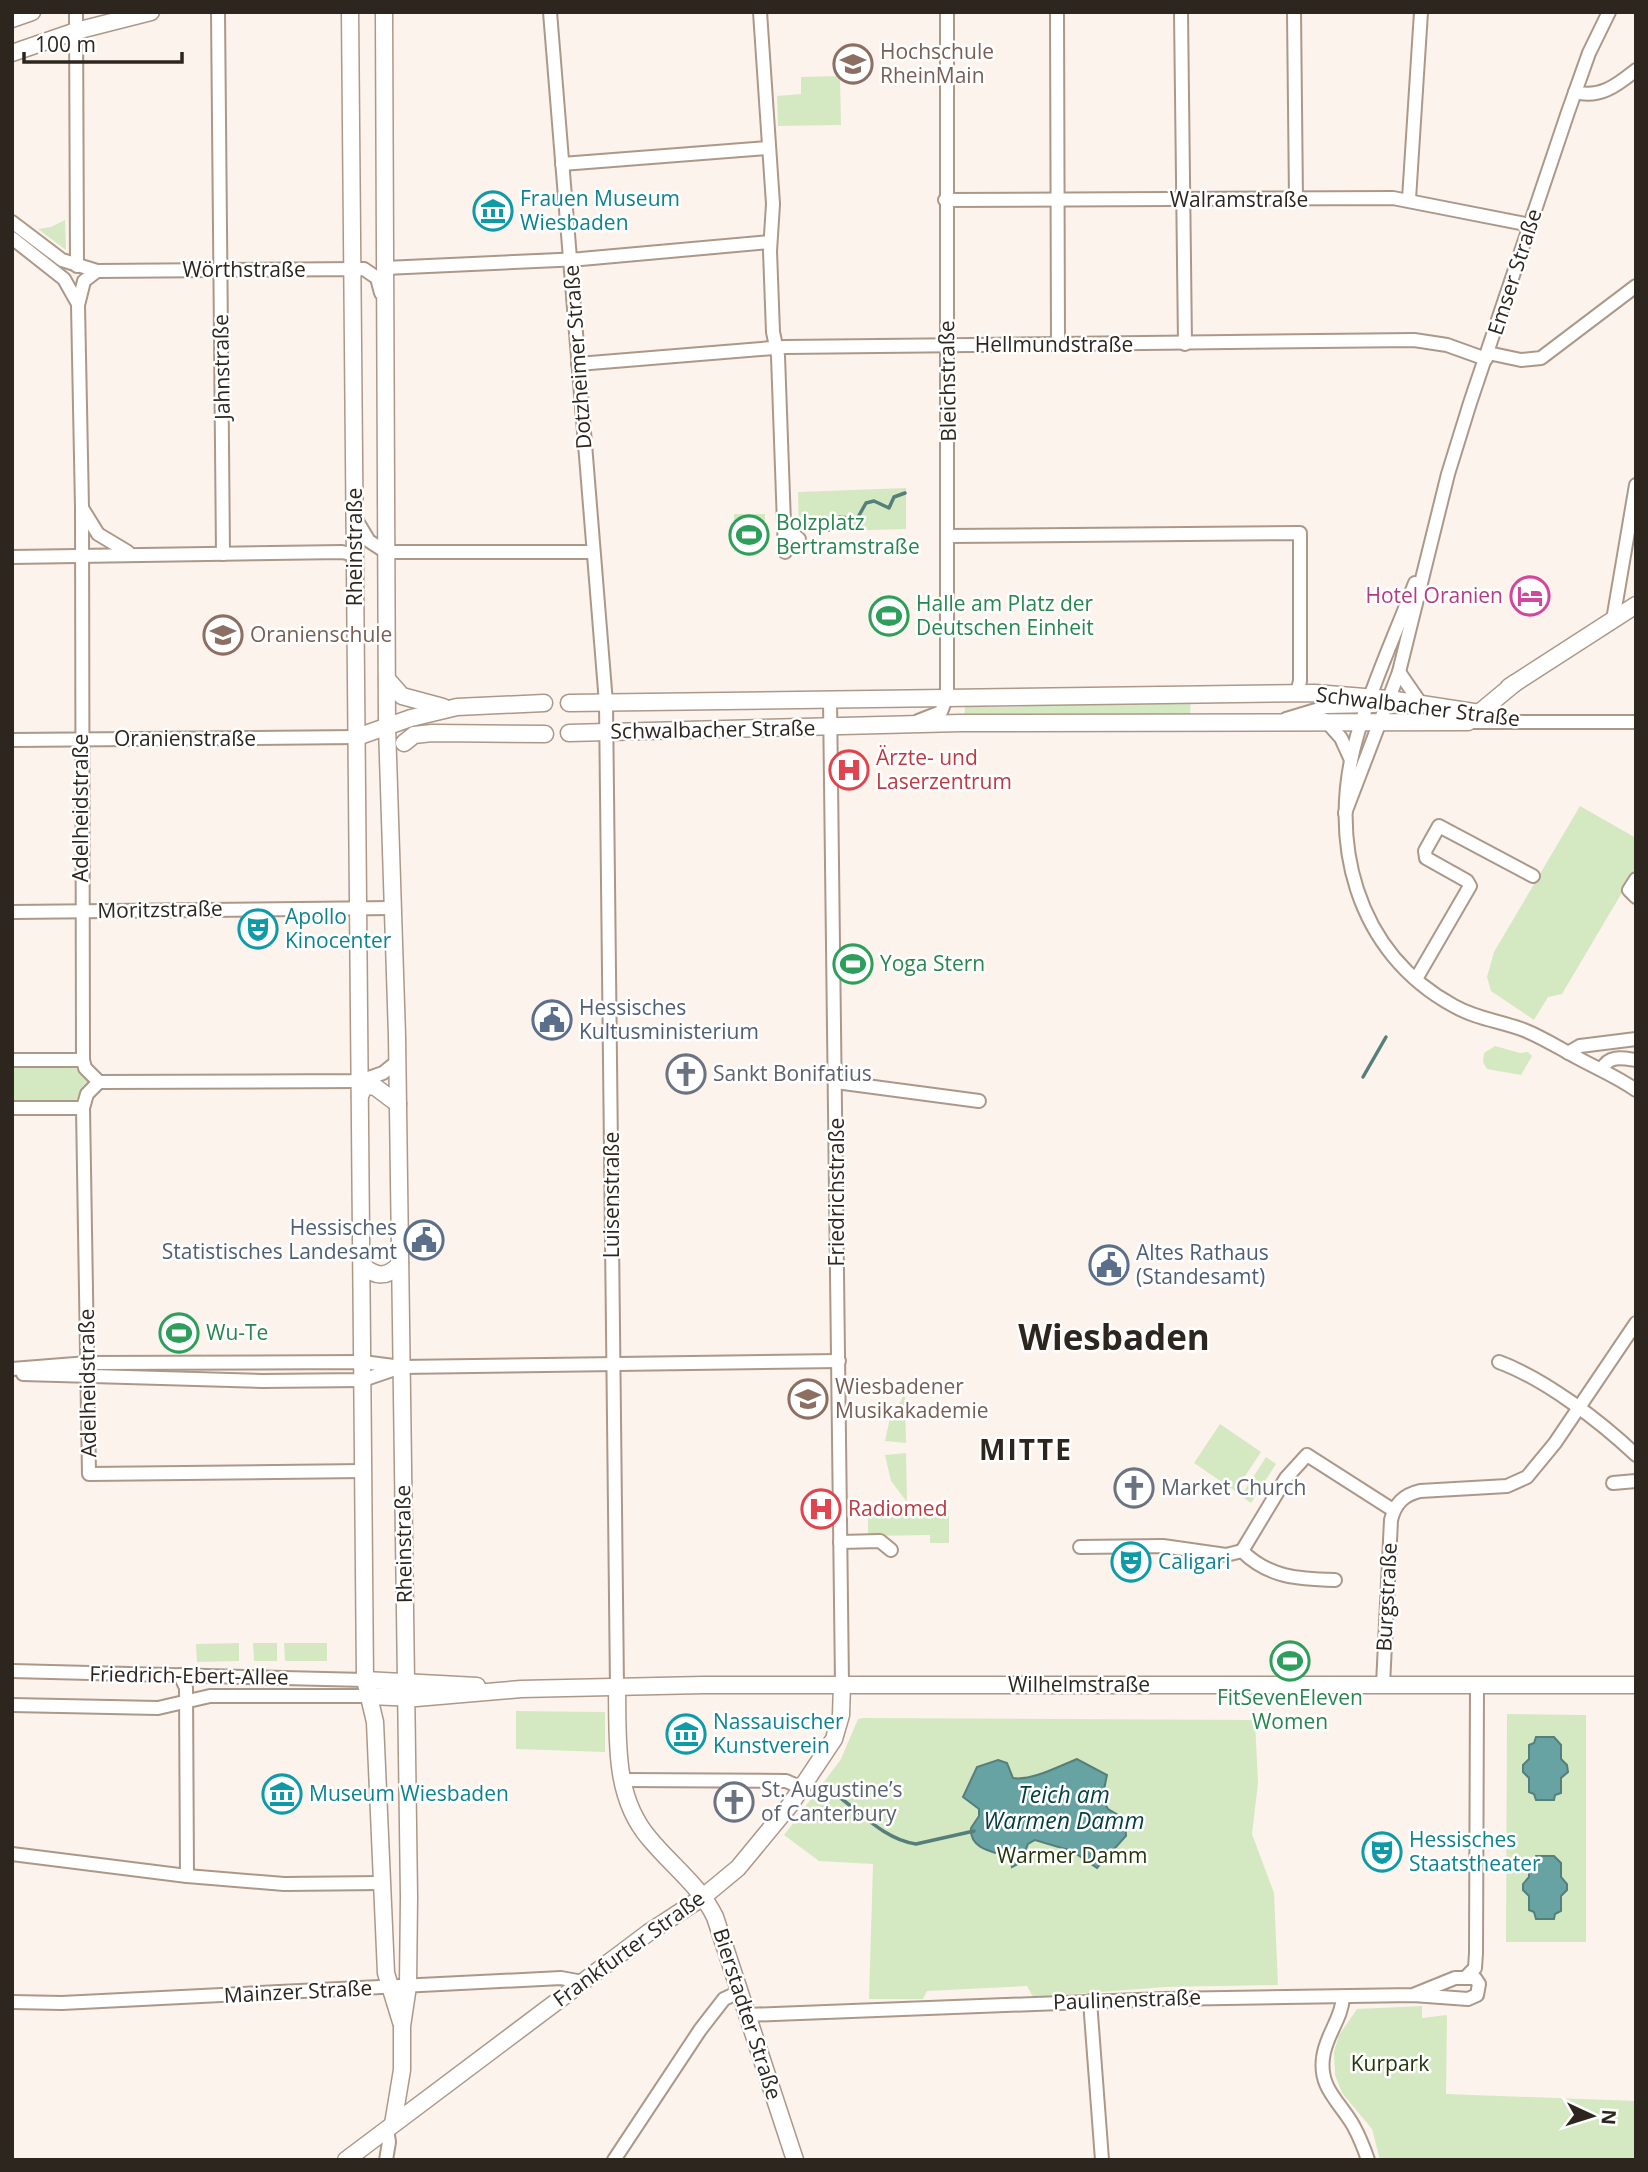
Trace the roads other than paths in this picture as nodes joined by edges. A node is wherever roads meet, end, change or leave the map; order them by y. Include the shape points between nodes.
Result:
1 (32, 12) edge
2 (76, 12) edge
3 (151, 12) edge
4 (218, 12) edge
5 (350, 12) edge
6 (384, 12) edge
7 (550, 12) edge
8 (760, 12) edge
9 (947, 12) edge
10 (1057, 12) edge
11 (1181, 12) edge
12 (1294, 12) edge
13 (1421, 12) edge
14 (1609, 12) edge
15 (12, 19) edge
16 (76, 31) junction
17 (12, 53) edge
18 (1636, 70) edge
19 (1575, 92) junction
20 (767, 148) junction
21 (562, 164) junction
22 (1409, 199) junction
23 (945, 200) junction
24 (1057, 200) junction
25 (1296, 200) junction
26 (1183, 201) junction
27 (12, 222) edge
28 (1530, 225) junction
29 (12, 238) edge
30 (770, 242) junction
31 (570, 259) junction
32 (77, 266) junction
33 (385, 268) junction
34 (353, 269) junction
35 (221, 270) junction
36 (97, 271) junction
37 (1636, 286) edge
38 (78, 302) junction
39 (385, 308) junction
40 (1058, 344) junction
41 (1185, 344) junction
42 (947, 346) junction
43 (776, 348) junction
44 (1487, 356) junction
45 (578, 364) junction
46 (1636, 485) edge
47 (355, 505) junction
48 (82, 508) junction
49 (784, 527) junction
50 (949, 536) junction
51 (1432, 537) junction
52 (799, 539) dead end
53 (386, 552) junction
54 (593, 552) junction
55 (785, 552) dead end
56 (136, 554) junction
57 (223, 554) junction
58 (355, 555) junction
59 (80, 556) junction
60 (12, 557) edge
61 (1636, 605) edge
62 (1613, 620) junction
63 (1399, 672) junction
64 (387, 679) junction
65 (1297, 693) junction
66 (1173, 694) junction
67 (947, 696) junction
68 (1389, 698) junction
69 (830, 699) junction
70 (544, 703) dead end
71 (569, 703) dead end
72 (607, 703) junction
73 (1421, 704) junction
74 (449, 708) junction
75 (1367, 708) junction
76 (422, 715) junction
77 (1473, 715) junction
78 (1325, 719) junction
79 (1282, 720) junction
80 (1200, 722) junction
81 (1380, 722) junction
82 (1636, 722) edge
83 (908, 725) junction
84 (387, 726) junction
85 (857, 726) junction
86 (830, 727) junction
87 (569, 733) dead end
88 (608, 733) junction
89 (545, 734) dead end
90 (357, 737) junction
91 (81, 738) junction
92 (12, 740) edge
93 (404, 743) junction
94 (1351, 761) junction
95 (390, 769) junction
96 (1345, 813) junction
97 (1533, 876) dead end
98 (392, 908) junction
99 (359, 909) junction
100 (82, 911) junction
101 (12, 912) edge
102 (1416, 979) junction
103 (1636, 1039) edge
104 (1568, 1053) junction
105 (12, 1060) edge
106 (83, 1060) junction
107 (1636, 1060) edge
108 (398, 1061) junction
109 (1602, 1069) junction
110 (99, 1082) junction
111 (836, 1082) junction
112 (360, 1088) junction
113 (1636, 1090) edge
114 (979, 1101) dead end
115 (398, 1104) junction
116 (12, 1108) edge
117 (83, 1108) junction
118 (400, 1263) junction
119 (362, 1264) junction
120 (1636, 1323) edge
121 (839, 1361) junction
122 (363, 1362) junction
123 (1499, 1362) dead end
124 (88, 1363) junction
125 (615, 1365) junction
126 (401, 1367) junction
127 (12, 1371) edge
128 (88, 1377) junction
129 (363, 1380) junction
130 (1577, 1409) junction
131 (1636, 1455) edge
132 (364, 1471) junction
133 (1636, 1481) edge
134 (1613, 1483) dead end
135 (1393, 1510) junction
136 (839, 1542) junction
137 (1080, 1547) dead end
138 (891, 1550) dead end
139 (1242, 1552) junction
140 (1335, 1580) dead end
141 (12, 1671) edge
142 (180, 1675) junction
143 (842, 1684) junction
144 (1383, 1685) junction
145 (1477, 1685) junction
146 (1636, 1685) edge
147 (617, 1687) junction
148 (367, 1688) junction
149 (406, 1690) junction
150 (186, 1702) junction
151 (12, 1705) edge
152 (622, 1780) junction
153 (802, 1788) junction
154 (379, 1835) junction
155 (407, 1835) junction
156 (12, 1854) edge
157 (187, 1876) junction
158 (381, 1883) junction
159 (703, 1897) junction
160 (1466, 1977) junction
161 (583, 1982) junction
162 (408, 1986) junction
163 (389, 1987) junction
164 (739, 1992) junction
165 (1413, 1995) junction
166 (1343, 1997) junction
167 (1090, 2001) junction
168 (12, 2002) edge
169 (747, 2015) junction
170 (402, 2025) junction
171 (402, 2070) junction
172 (412, 2110) junction
173 (390, 2127) junction
174 (346, 2160) edge
175 (386, 2160) edge
176 (614, 2160) edge
177 (795, 2160) edge
178 (1102, 2160) edge
179 (1368, 2160) edge

1 - 15 main road
2 - 16 street
3 - 16 main road
4 - 35 street, Jahnstraße
5 - 34 main road, Rheinstraße
6 - 33 main road, Rheinstraße
7 - 21 street, Dotzheimer Straße
8 - 20 street
9 - 23 street, Bleichstraße
10 - 24 street
11 - 26 street
12 - 25 street
13 - 22 street
14 - 19 street, Emser Straße
16 - 17 main road
16 - 32 street
18 - 19 street via 1598,94
19 - 28 street, Emser Straße
20 - 21 street
20 - 30 street via 773,204
21 - 31 street, Dotzheimer Straße
22 - 25 street, Walramstraße
22 - 28 street, Walramstraße
23 - 24 street, Walramstraße
23 - 42 street, Bleichstraße
24 - 26 street, Walramstraße
24 - 40 street
25 - 26 street, Walramstraße
26 - 41 street
27 - 32 street, Wörthstraße
28 - 44 street, Emser Straße
29 - 38 street via 64,279
30 - 31 street
30 - 43 street
31 - 33 street
31 - 45 street, Dotzheimer Straße
32 - 36 street, Wörthstraße
33 - 39 main road, Rheinstraße
34 - 35 street, Wörthstraße
34 - 39 street via 375,275
34 - 47 main road, Rheinstraße
35 - 36 street, Wörthstraße
35 - 57 street, Jahnstraße
36 - 38 street via 84,281
37 - 44 street, Hellmundstraße via 1541,358
38 - 48 street, Adelheidstraße
39 - 53 main road, Rheinstraße
40 - 41 street, Hellmundstraße
40 - 42 street, Hellmundstraße
41 - 44 street, Hellmundstraße via 1419,340
42 - 43 street, Hellmundstraße
42 - 50 street, Bleichstraße
43 - 45 street, Hellmundstraße
43 - 49 street
44 - 51 street, Emser Straße
45 - 54 street, Dotzheimer Straße
46 - 62 street
47 - 53 street via 363,535
47 - 58 main road, Rheinstraße
48 - 56 street via 104,540
48 - 59 street, Adelheidstraße
49 - 52 street
49 - 55 street
50 - 65 street via 1300,533
50 - 67 street, Bleichstraße
51 - 63 street, Emser Straße
51 - 75 street, Emser Straße
53 - 54 street
53 - 64 main road, Rheinstraße
54 - 72 street, Dotzheimer Straße
56 - 57 street
56 - 59 street
57 - 58 street
58 - 90 main road, Rheinstraße
59 - 60 street
59 - 91 street, Adelheidstraße
61 - 62 main road
62 - 77 main road
63 - 68 street, Emser Straße
63 - 73 street
64 - 74 main road via 402,696
64 - 84 main road, Rheinstraße
65 - 66 main road, Schwalbacher Straße
65 - 75 main road, Schwalbacher Straße
66 - 67 main road, Schwalbacher Straße
66 - 80 main road
67 - 69 main road, Schwalbacher Straße
67 - 83 street via 941,712
68 - 73 main road, Schwalbacher Straße
68 - 75 main road, Schwalbacher Straße
68 - 81 street, Emser Straße
69 - 72 main road, Schwalbacher Straße
69 - 85 main road, Schwalbacher Straße
69 - 86 street, Friedrichstraße
70 - 74 main road
71 - 72 main road, Schwalbacher Straße
72 - 88 street, Luisenstraße
73 - 77 main road, Schwalbacher Straße
74 - 76 main road
75 - 78 main road, Schwalbacher Straße
75 - 79 street via 1325,707
75 - 81 main road, Schwalbacher Straße
75 - 94 street, Emser Straße
76 - 84 main road
76 - 93 main road
77 - 81 main road, Schwalbacher Straße
77 - 82 street, Schwalbacher Straße via 1537,722
78 - 79 main road, Schwalbacher Straße
78 - 94 street via 1341,738
79 - 80 main road, Schwalbacher Straße
80 - 83 main road, Schwalbacher Straße
81 - 96 street, Emser Straße
83 - 85 main road, Schwalbacher Straße
84 - 90 main road
84 - 95 main road, Rheinstraße
85 - 86 main road, Schwalbacher Straße
86 - 88 main road, Schwalbacher Straße
86 - 111 street, Friedrichstraße
87 - 88 main road, Schwalbacher Straße
88 - 125 street, Luisenstraße
89 - 93 main road via 418,734
90 - 91 street, Oranienstraße
90 - 99 main road, Rheinstraße
91 - 92 street, Oranienstraße
91 - 100 street, Adelheidstraße
93 - 95 main road
94 - 96 street, Emser Straße
95 - 98 main road, Rheinstraße
96 - 102 street via 1346,857 1360,904 1386,948
97 - 102 street via 1439,825 1426,858 1467,881 1469,887
98 - 99 street, Moritzstraße
98 - 108 main road, Rheinstraße
99 - 100 street, Moritzstraße
99 - 112 main road, Rheinstraße
100 - 101 street, Moritzstraße
100 - 106 street, Adelheidstraße
102 - 104 street via 1469,1014 1529,1032
103 - 104 street via 1580,1046
104 - 109 street
105 - 106 street
106 - 110 street
107 - 109 street via 1616,1058
108 - 112 street
108 - 115 main road, Rheinstraße
109 - 113 street
110 - 112 street
110 - 117 street via 87,1094
111 - 114 street
111 - 121 street, Friedrichstraße
112 - 115 main road via 374,1086
112 - 119 main road, Rheinstraße
115 - 118 main road, Rheinstraße
116 - 117 street
117 - 124 street, Adelheidstraße
118 - 119 main road via 381,1275
118 - 126 main road, Rheinstraße
119 - 122 main road, Rheinstraße
120 - 130 street
121 - 125 street
121 - 136 street, Friedrichstraße
122 - 124 street
122 - 126 street
122 - 129 main road, Rheinstraße
123 - 130 street via 1529,1375
124 - 127 street
124 - 128 street, Adelheidstraße
125 - 126 street
125 - 147 street, Luisenstraße
126 - 129 street
126 - 149 main road, Rheinstraße
127 - 128 street
128 - 129 street
128 - 132 street, Adelheidstraße via 89,1474
129 - 132 main road, Rheinstraße
130 - 131 street
130 - 135 street via 1532,1472 1507,1486 1412,1493
132 - 148 main road, Rheinstraße
133 - 134 street
135 - 139 street via 1307,1455 1286,1478
135 - 144 street, Burgstraße
136 - 138 street via 880,1541
136 - 143 street, Friedrichstraße
137 - 139 street via 1163,1546 1226,1555
139 - 140 street via 1275,1574
141 - 142 street, Friedrich-Ebert-Allee
142 - 148 street, Friedrich-Ebert-Allee
142 - 150 street
143 - 144 main road, Wilhelmstraße
143 - 147 main road, Wilhelmstraße
143 - 153 main road, Frankfurter Straße via 834,1739
144 - 145 main road, Wilhelmstraße
145 - 146 main road, Wilhelmstraße
145 - 160 street via 1476,1959
147 - 149 main road, Wilhelmstraße
147 - 152 main road, Bierstadter Straße
148 - 149 main road, Wilhelmstraße
148 - 150 street, Friedrich-Ebert-Allee via 211,1696
148 - 154 main road, Rheinstraße via 374,1722
149 - 155 main road, Rheinstraße
150 - 151 street, Friedrich-Ebert-Allee via 158,1708
150 - 157 street
152 - 153 street via 786,1781
152 - 159 main road, Bierstadter Straße via 643,1832
153 - 159 main road, Frankfurter Straße via 738,1868
154 - 155 main road via 393,1825
154 - 158 main road, Rheinstraße
155 - 162 main road, Rheinstraße
156 - 157 street
157 - 158 street via 284,1884
158 - 163 main road, Rheinstraße
159 - 161 main road, Frankfurter Straße
159 - 164 main road, Bierstadter Straße via 715,1917
160 - 165 street
160 - 165 street, Paulinenstraße via 1479,1984 1472,1998
161 - 162 street, Mainzer Straße via 561,1978
161 - 172 main road, Frankfurter Straße
162 - 163 street, Mainzer Straße
162 - 170 main road, Rheinstraße
163 - 168 street, Mainzer Straße
163 - 170 main road, Rheinstraße
164 - 169 main road, Bierstadter Straße
164 - 176 street via 724,1999 700,2029
165 - 166 street, Paulinenstraße
166 - 167 street, Paulinenstraße
166 - 179 street via 1324,2049 1324,2082 1352,2124
167 - 169 street, Paulinenstraße
167 - 178 street
169 - 177 main road, Bierstadter Straße
170 - 171 main road, Rheinstraße
171 - 172 main road
171 - 173 main road
172 - 173 main road, Frankfurter Straße
173 - 174 main road, Frankfurter Straße
173 - 175 street

